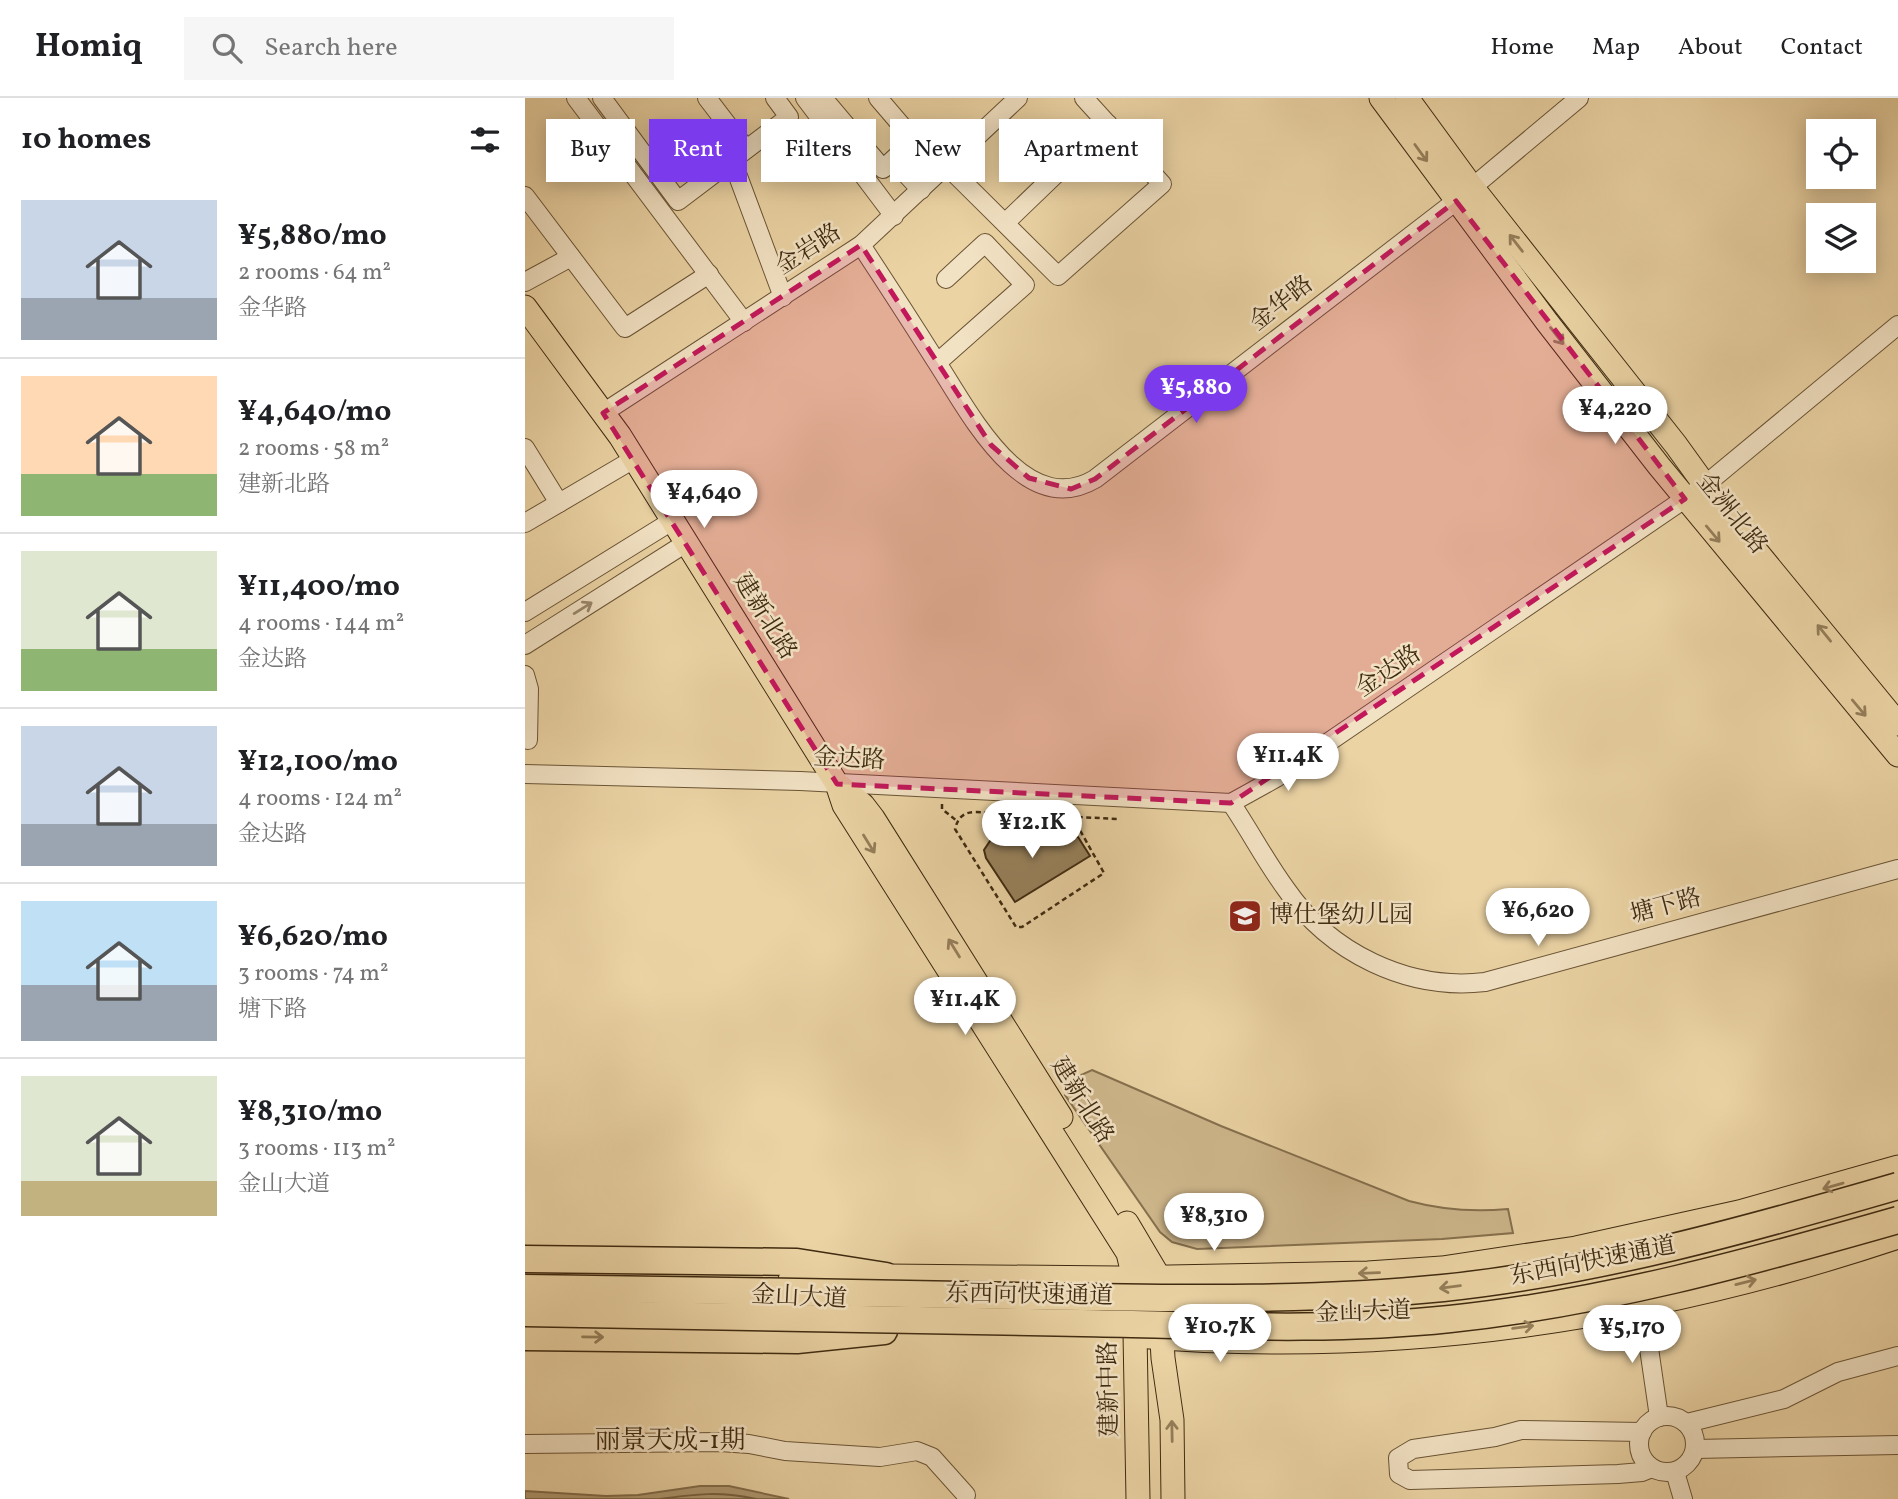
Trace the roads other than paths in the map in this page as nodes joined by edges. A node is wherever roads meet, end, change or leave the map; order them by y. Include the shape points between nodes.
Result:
1 (576, 98) edge
2 (602, 98) edge
3 (707, 98) edge
4 (775, 98) edge
5 (805, 98) edge
6 (823, 98) edge
7 (878, 98) edge
8 (889, 98) edge
9 (1084, 98) edge
10 (1381, 98) edge
11 (1407, 98) edge
12 (1579, 98) edge
13 (1010, 101) edge
14 (719, 119) edge
15 (896, 119) edge
16 (907, 119) edge
17 (1103, 119) edge
18 (985, 127) edge
19 (747, 148) edge
20 (649, 162) edge
21 (890, 163) edge
22 (747, 180) edge
23 (664, 182) edge
24 (703, 182) edge
25 (914, 182) edge
26 (930, 182) edge
27 (963, 182) edge
28 (1048, 182) edge
29 (1160, 182) edge
30 (921, 190) junction
31 (1464, 194) junction
32 (525, 197) edge
33 (894, 216) junction
34 (1005, 223) junction
35 (861, 246) junction
36 (569, 255) junction
37 (525, 274) edge
38 (709, 274) junction
39 (946, 279) dead end
40 (525, 282) edge
41 (783, 297) junction
42 (525, 307) edge
43 (744, 322) junction
44 (1898, 325) edge
45 (937, 362) junction
46 (603, 413) junction
47 (525, 448) edge
48 (634, 459) junction
49 (1705, 485) junction
50 (1685, 499) junction
51 (559, 503) junction
52 (672, 521) junction
53 (525, 523) edge
54 (686, 542) junction
55 (525, 612) edge
56 (525, 645) edge
57 (525, 675) edge
58 (1898, 724) edge
59 (529, 740) dead end
60 (1898, 755) edge
61 (525, 774) edge
62 (837, 784) junction
63 (1231, 803) junction
64 (1898, 869) edge
65 (1898, 1167) edge
66 (1898, 1186) edge
67 (1898, 1220) edge
68 (1898, 1237) edge
69 (525, 1259) edge
70 (525, 1276) edge
71 (886, 1276) junction
72 (1159, 1277) junction
73 (1134, 1278) junction
74 (525, 1288) edge
75 (1643, 1307) junction
76 (525, 1315) edge
77 (884, 1331) junction
78 (1135, 1335) junction
79 (525, 1337) edge
80 (1162, 1338) junction
81 (1898, 1356) edge
82 (1659, 1417) junction
83 (1687, 1423) junction
84 (1642, 1432) junction
85 (525, 1444) edge
86 (1898, 1445) edge
87 (1695, 1449) junction
88 (1652, 1468) junction
89 (1675, 1472) junction
90 (966, 1495) dead end
91 (1138, 1499) edge
92 (1173, 1499) edge
93 (1683, 1499) edge

1 - 38 street
2 - 20 street
3 - 14 street
4 - 19 street via 789,117
5 - 33 street
6 - 21 street via 883,169
7 - 15 street
8 - 16 street
9 - 17 street
10 -> 31 main road, 金洲北路
11 - 31 main road, 金洲北路
12 - 31 street, 金华路
13 - 18 street, 金岩路
22 - 41 street
23 - 24 street via 678,201
25 - 30 street
26 - 30 street, 金岩路
27 - 34 street
28 - 34 street
29 - 34 street via 1058,276
30 - 33 street, 金岩路
31 - 45 street, 金华路 via 1083,486 1057,489 1015,468 992,445
49 -> 31 main road, 金洲北路
31 -> 50 main road, 金洲北路
32 - 36 street
33 - 35 street, 金岩路
35 - 41 street, 金岩路
35 - 45 street, 金华路
36 - 37 street
36 - 38 street via 625,328
36 - 40 street
38 - 43 street
39 - 45 street via 985,243 1025,285
41 - 43 street, 金岩路
42 - 46 main road, 建新北路
43 - 46 street, 金岩路
44 - 49 street, 金达路
46 - 48 main road, 建新北路
47 - 51 street
48 - 51 street
48 - 52 main road, 建新北路
49 - 50 street, 金达路
58 -> 49 main road, 金洲北路
50 -> 60 main road, 金洲北路
50 - 63 street, 金达路 via 1276,778
51 - 53 street
52 - 54 main road, 建新北路
52 - 55 street
56 -> 54 street
54 - 62 main road, 建新北路
57 - 59 street
61 - 62 street, 金达路
62 - 63 street, 金达路
72 -> 62 main road, 建新北路 via 873,818
62 -> 73 main road, 建新北路 via 844,805 1128,1253
63 - 64 street, 塘下路 via 1286,890 1336,942 1390,970 1452,983 1485,982
65 -> 72 main road, 金山大道 via 1739,1212 1515,1258 1368,1273
66 -> 74 highway, 东西向快速通道, bridge via 1747,1230 1580,1266 1517,1278 1370,1294 1238,1299
67 - 76 highway, 东西向快速通道, bridge via 1756,1261 1586,1299 1372,1325
75 -> 68 main road, 金山大道 via 1759,1279
69 - 71 highway via 797,1262
70 - 71 main road, 金山大道 via 796,1280
71 - 73 main road, 金山大道
72 - 73 main road, 金山大道
72 - 80 main road
73 - 78 main road, 建新中路
80 -> 75 main road, 金山大道 via 1372,1341 1527,1326
75 - 82 street
76 - 77 main road, 金山大道 via 796,1322
77 - 78 main road, 金山大道
79 -> 77 highway via 797,1340
78 - 80 main road, 金山大道
78 - 91 main road, 建新中路
92 -> 80 main road via 1172,1420
81 - 83 street via 1837,1372 1784,1399
82 - 83 street via 1669,1415
82 - 84 street
83 - 87 street
84 - 88 street via 1640,1452
84 - 88 street via 1521,1430 1413,1449 1398,1458 1399,1474 1410,1480 1618,1474
85 - 90 street via 720,1442 880,1457 917,1451 932,1457
86 - 87 street
87 - 89 street via 1691,1460
88 - 89 street
89 - 93 street

